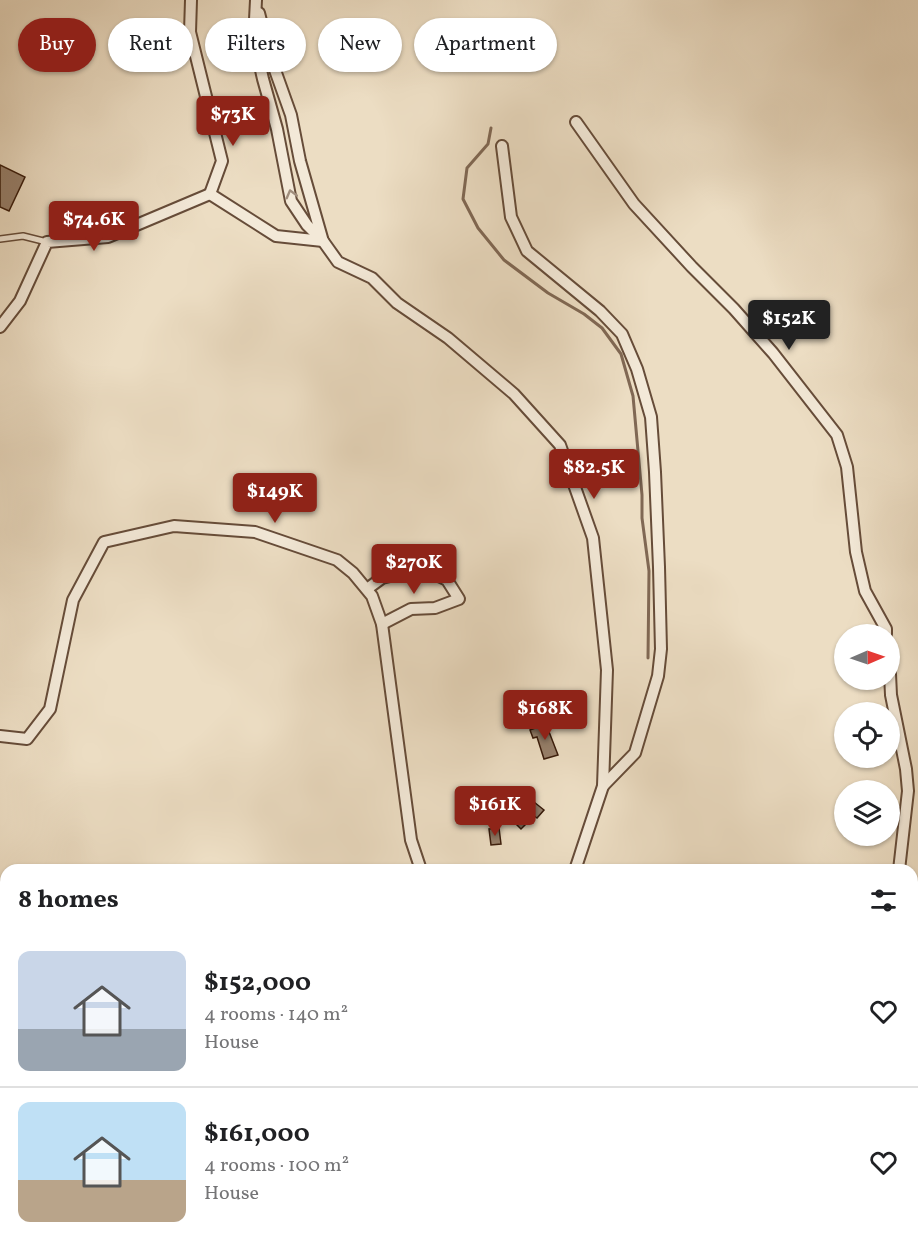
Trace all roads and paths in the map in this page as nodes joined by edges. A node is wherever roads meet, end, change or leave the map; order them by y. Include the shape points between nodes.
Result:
1 (191, 0) edge
2 (256, 1) edge
3 (576, 122) dead end
4 (502, 146) dead end
5 (210, 194) junction
6 (0, 239) edge
7 (323, 241) junction
8 (47, 242) junction
9 (0, 327) edge
10 (366, 589) junction
11 (382, 624) junction
12 (883, 624) edge
13 (892, 690) edge
14 (0, 736) edge
15 (603, 786) junction
16 (419, 864) edge
17 (577, 864) edge
18 (900, 864) edge

1 - 5 street via 190,32 222,161
2 - 7 street via 291,115
7 -> 2 street via 306,225 291,201 254,39
3 - 12 street via 634,204 734,309 837,435 847,466 856,552 865,591
4 - 15 street via 511,218 527,250 622,334 651,417 661,649 658,676 635,753
5 - 7 street via 276,236
5 - 8 street via 108,237
6 - 8 lane via 23,236
7 - 15 street via 338,262 372,278 397,303 448,338 514,394 560,446 593,538 607,670
8 - 9 street via 20,301
10 - 11 street
10 - 11 street via 382,578 428,571 447,580 459,599 435,608 411,609
10 - 14 street via 338,560 255,532 174,526 104,542 73,600 50,709 27,739
11 - 16 street via 411,840
13 - 18 street via 908,791
15 - 17 street

